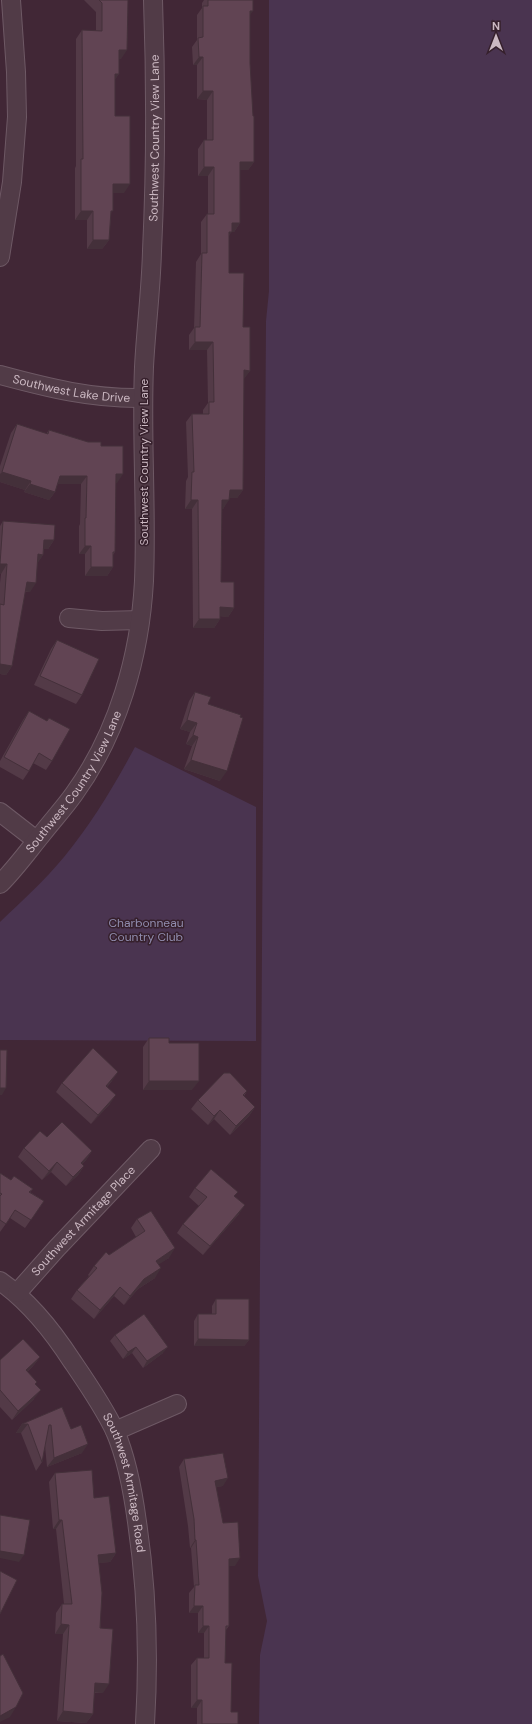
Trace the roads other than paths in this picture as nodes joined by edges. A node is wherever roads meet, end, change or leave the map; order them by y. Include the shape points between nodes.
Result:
1 (11, 0) edge
2 (153, 0) edge
3 (0, 257) edge
4 (0, 375) edge
5 (143, 398) junction
6 (69, 618) dead end
7 (140, 620) junction
8 (0, 812) edge
9 (36, 840) junction
10 (0, 884) edge
11 (151, 1149) dead end
12 (0, 1280) edge
13 (17, 1293) junction
14 (177, 1404) dead end
15 (115, 1431) junction
16 (145, 1724) edge

1 - 3 street via 17,117 12,182
2 - 5 street, Southwest Country View Lane via 155,143 152,254
4 - 5 street, Southwest Lake Drive via 80,395 114,399
5 - 7 street, Southwest Country View Lane via 145,523 144,582
6 - 7 street via 102,621
7 - 9 street, Southwest Country View Lane via 128,684 113,724 74,794
8 - 9 street
9 - 10 street, Southwest Country View Lane
11 - 13 street, Southwest Armitage Place
12 - 13 street, Southwest Armitage Road
13 - 15 street, Southwest Armitage Road via 57,1339
14 - 15 street
15 - 16 street, Southwest Armitage Road via 134,1500 144,1565

